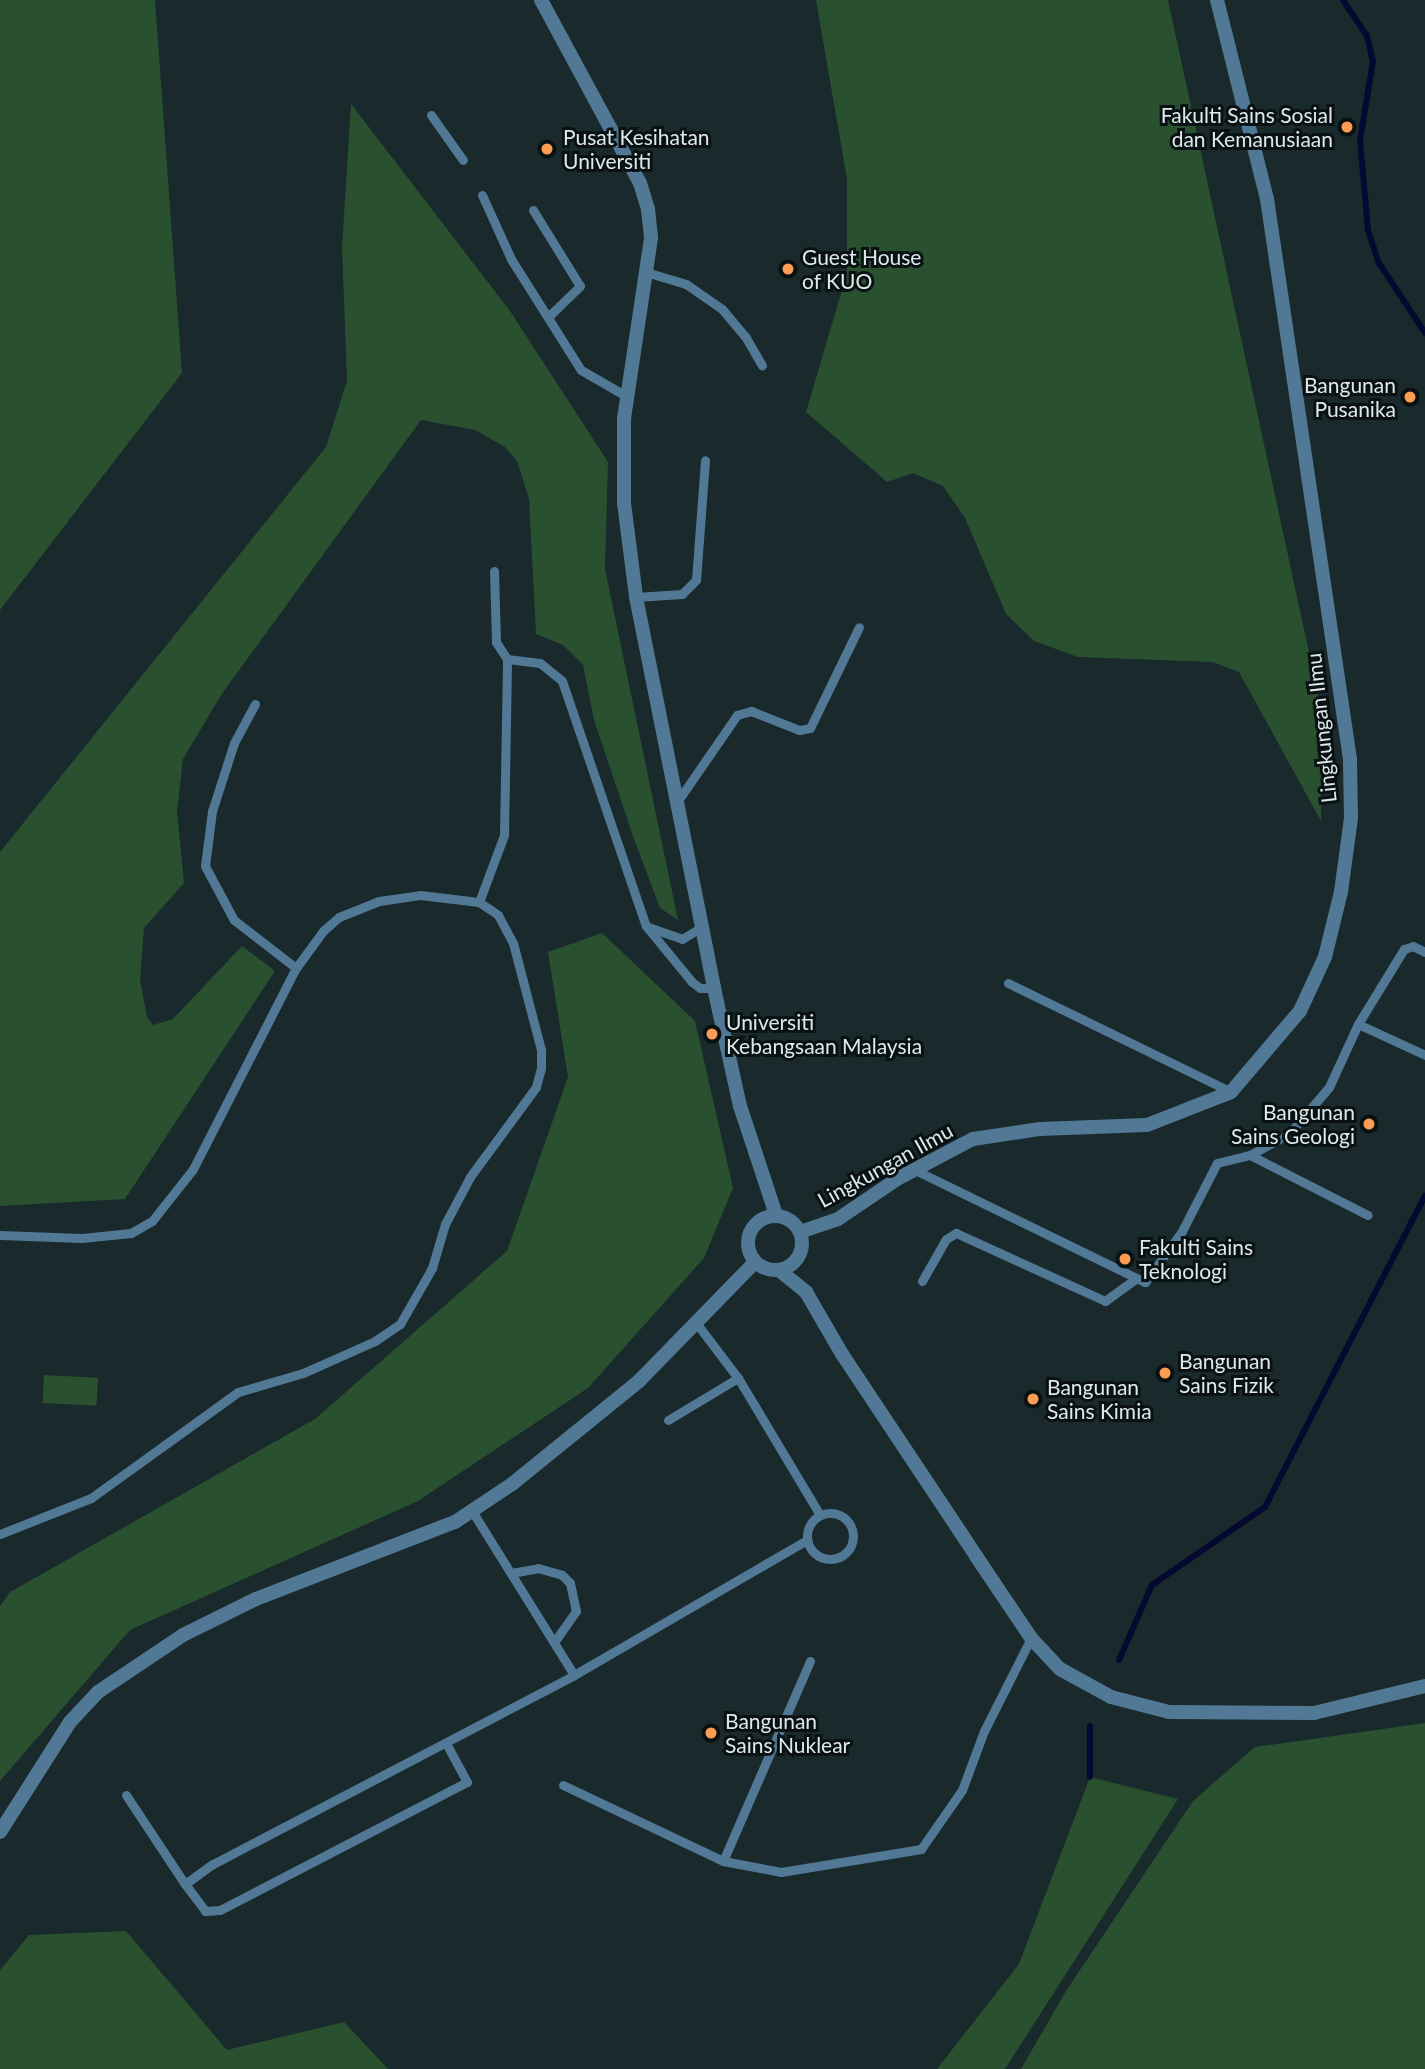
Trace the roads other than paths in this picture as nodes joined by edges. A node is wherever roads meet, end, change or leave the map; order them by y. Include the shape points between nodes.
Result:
1 (541, 0) edge
2 (1217, 0) edge
3 (431, 115) dead end
4 (463, 160) dead end
5 (482, 195) dead end
6 (533, 210) dead end
7 (646, 272) junction
8 (549, 316) junction
9 (762, 366) dead end
10 (626, 396) junction
11 (705, 460) dead end
12 (494, 571) dead end
13 (636, 597) junction
14 (859, 628) dead end
15 (507, 659) junction
16 (256, 704) dead end
17 (677, 802) junction
18 (479, 902) junction
19 (646, 926) junction
20 (702, 927) junction
21 (1425, 952) edge
22 (296, 968) junction
23 (1007, 983) dead end
24 (714, 988) junction
25 (1358, 1024) junction
26 (1425, 1055) edge
27 (1231, 1092) junction
28 (1250, 1155) junction
29 (915, 1170) junction
30 (1368, 1214) dead end
31 (776, 1215) junction
32 (800, 1232) junction
33 (0, 1235) edge
34 (755, 1262) junction
35 (779, 1270) junction
36 (1135, 1279) junction
37 (922, 1281) dead end
38 (697, 1324) junction
39 (738, 1378) junction
40 (667, 1420) dead end
41 (472, 1511) junction
42 (820, 1515) junction
43 (0, 1534) edge
44 (807, 1540) junction
45 (510, 1573) junction
46 (1031, 1638) junction
47 (554, 1642) junction
48 (810, 1661) dead end
49 (574, 1675) junction
50 (1425, 1686) edge
51 (446, 1743) junction
52 (563, 1785) dead end
53 (126, 1795) dead end
54 (0, 1832) edge
55 (723, 1861) junction
56 (185, 1884) junction

1 - 7 street via 640,183 651,238
2 - 27 street, Lingkungan Ilmu via 1267,199 1345,717 1350,794 1341,892 1325,957 1300,1011
3 - 4 lane
5 - 8 lane via 512,259
6 - 8 lane via 580,286
7 - 9 lane via 686,284 722,309
7 - 10 street
8 - 10 lane via 586,376
10 - 13 street via 624,503
11 - 13 lane via 696,580 682,594
12 - 15 lane via 496,642
13 - 17 street
14 - 17 lane via 810,728 799,730 751,711 737,715
15 - 18 lane via 503,835
15 - 19 lane via 540,663 562,681
16 - 22 lane via 234,743 212,811 205,866 234,920
17 - 20 street
18 - 22 lane via 420,895 379,901 339,917
18 - 43 lane via 498,915 513,943 541,1050 541,1068 536,1087 470,1177 445,1223 432,1268 400,1324 375,1341 303,1373 238,1392 91,1498
19 - 20 lane via 682,939
19 - 24 lane via 692,982
20 - 24 street
21 - 25 lane via 1413,946 1404,949
22 - 33 lane via 193,1169 152,1221 131,1233 82,1238
23 - 27 lane
24 - 31 street via 740,1107
25 - 26 lane
25 - 28 lane via 1329,1087 1290,1133
27 - 29 street, Lingkungan Ilmu via 1147,1125 1040,1129 974,1139
28 - 30 lane
28 - 36 lane via 1217,1163 1153,1275 1145,1282
29 - 32 street, Lingkungan Ilmu via 838,1219
29 - 36 lane
31 - 32 street via 791,1220
31 - 34 street via 759,1220 748,1236
32 - 35 street via 799,1256
34 - 35 street
34 - 38 street
35 - 46 street via 806,1292 842,1354
36 - 37 lane via 1105,1301 956,1233 946,1239
38 - 39 lane
38 - 41 street via 639,1381
39 - 40 lane
39 - 42 lane
41 - 45 lane
41 - 54 street via 456,1522 256,1599 131,1667 98,1692 70,1722
42 - 44 lane via 809,1525
42 - 44 lane via 835,1513 848,1521 853,1536 848,1550 836,1558 821,1557
44 - 49 lane
45 - 47 lane
45 - 47 lane via 545,1570 570,1583 576,1611
46 - 50 street via 1060,1669 1093,1688 1169,1712 1314,1713
46 - 55 lane via 984,1731 962,1790 920,1849 781,1872
47 - 49 lane
48 - 55 lane
49 - 51 lane
51 - 56 lane via 214,1864
51 - 56 lane via 467,1782 220,1910 205,1911
52 - 55 lane
53 - 56 lane

